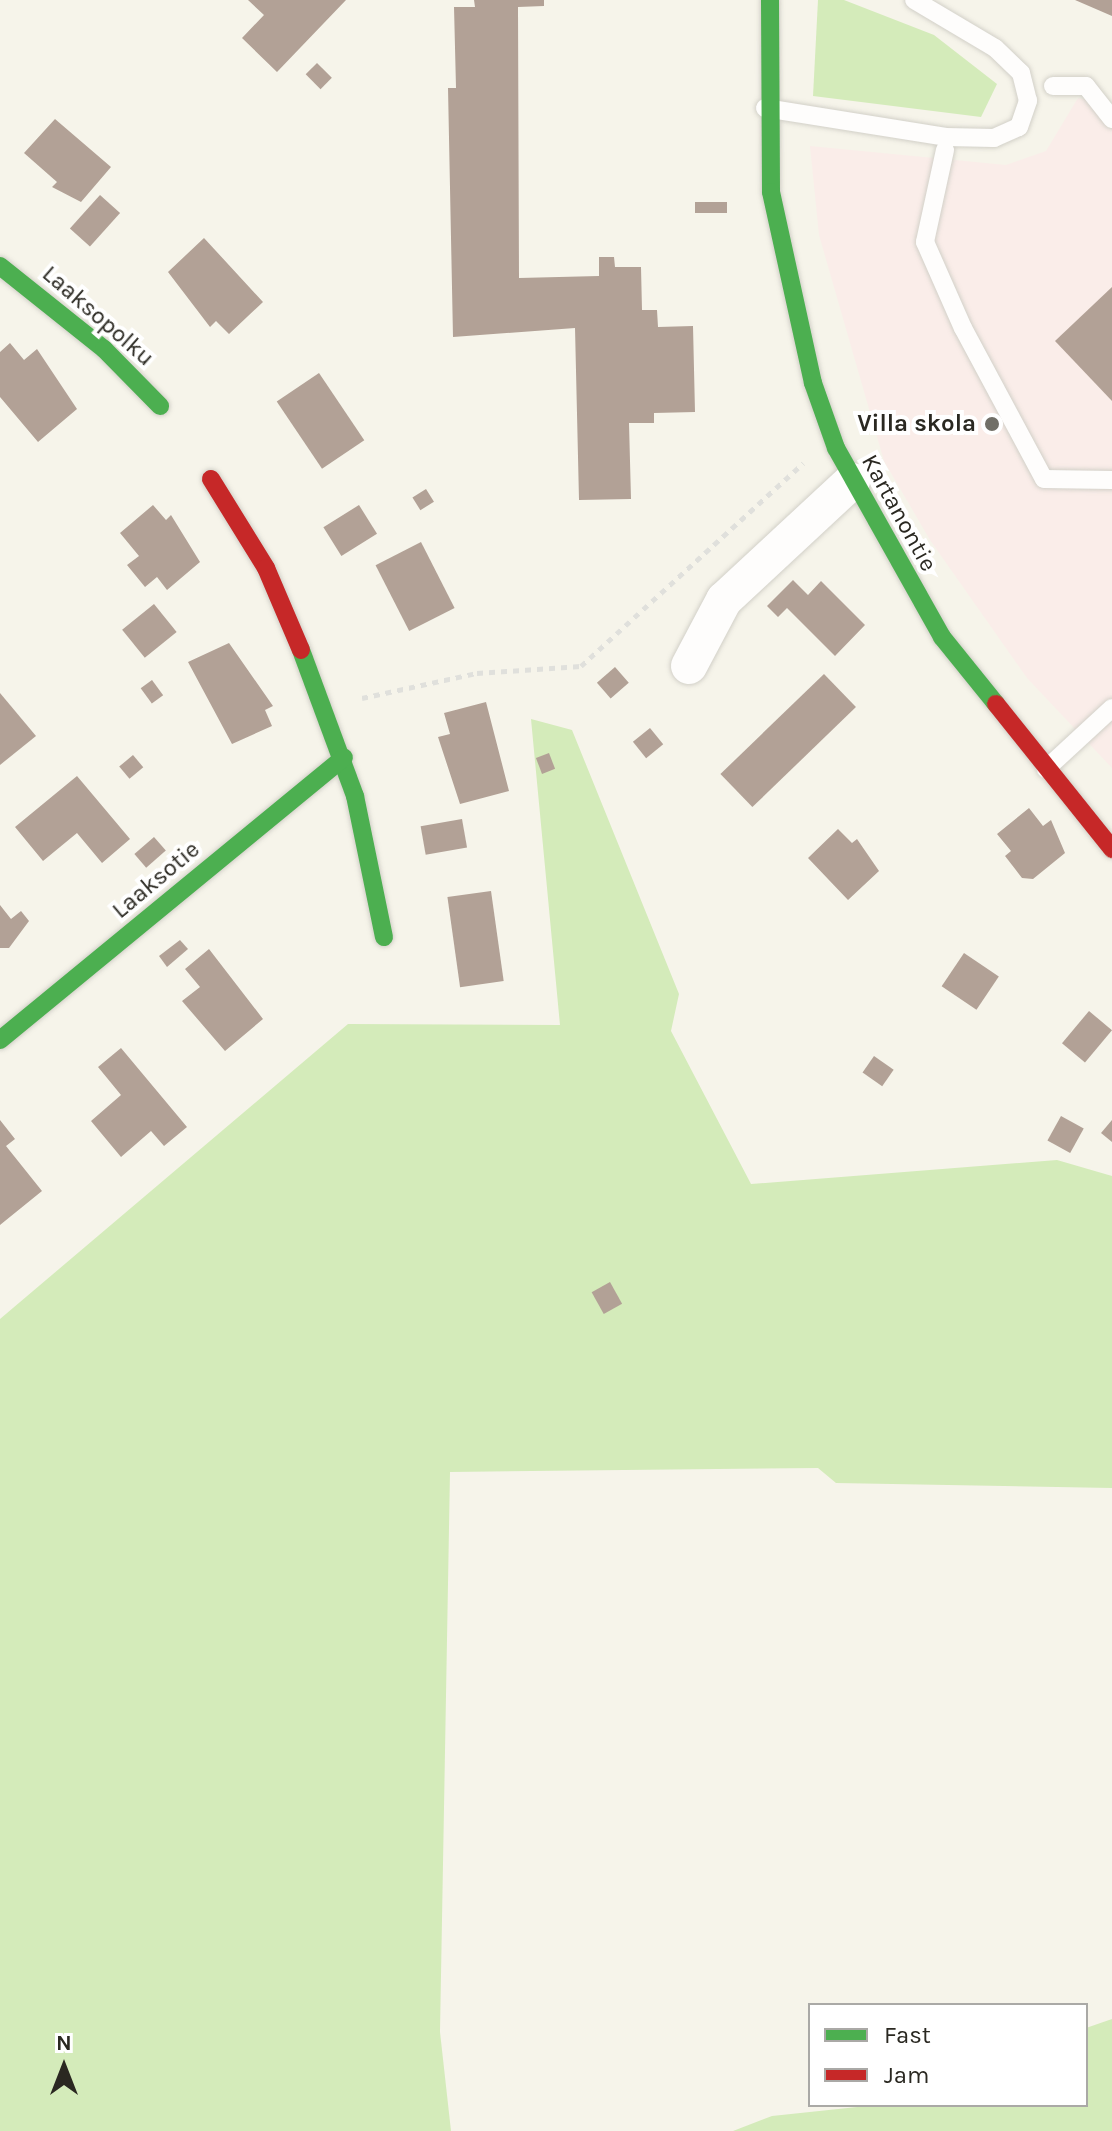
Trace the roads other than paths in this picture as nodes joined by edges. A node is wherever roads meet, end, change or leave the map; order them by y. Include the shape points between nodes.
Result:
1 (770, 0) edge
2 (914, 0) edge
3 (1053, 86) dead end
4 (765, 108) junction
5 (1112, 119) edge
6 (945, 150) dead end
7 (0, 266) edge
8 (160, 406) dead end
9 (211, 479) dead end
10 (1112, 480) edge
11 (852, 481) junction
12 (689, 666) dead end
13 (1112, 708) edge
14 (344, 757) junction
15 (1045, 770) junction
16 (1112, 849) edge
17 (384, 937) dead end
18 (0, 1040) edge

1 - 4 street, Kartanontie
2 - 4 lane via 995,48 1021,73 1028,101 1019,127 994,138 946,137
3 - 5 lane via 1086,86
4 - 11 street, Kartanontie via 771,192 813,383
6 - 10 lane via 925,242 963,328 1044,479
7 - 8 street, Laaksopolku via 104,349
9 - 14 street via 266,568
11 - 12 street via 724,600
11 - 15 street, Kartanontie via 942,637
13 - 15 lane
14 - 17 street
14 - 18 street, Laaksotie
15 - 16 street, Kartanontie

